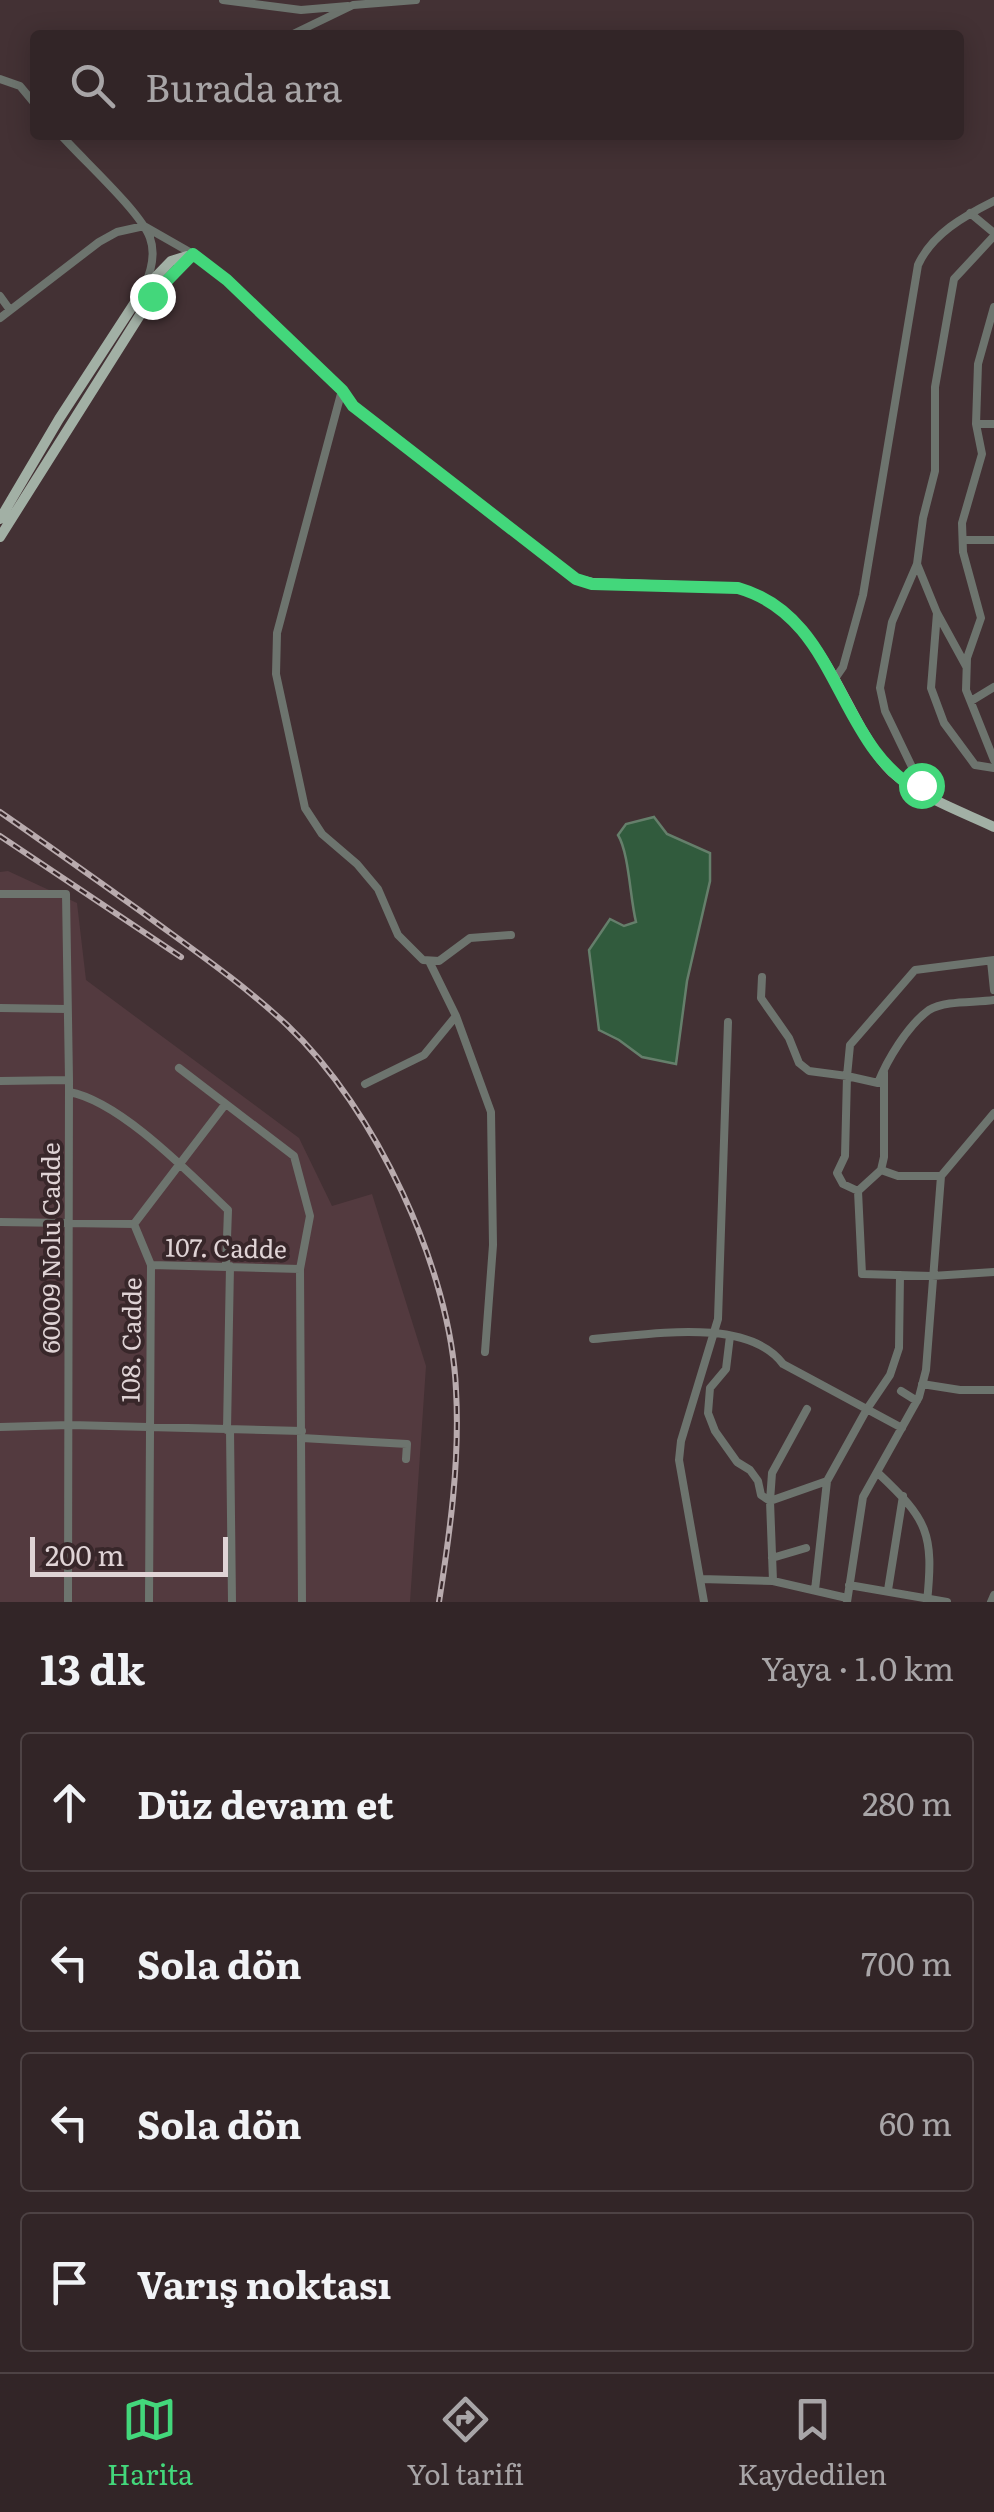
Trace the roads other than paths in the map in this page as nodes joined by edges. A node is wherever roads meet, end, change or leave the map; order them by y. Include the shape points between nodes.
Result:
1 (223, 0) edge
2 (416, 0) edge
3 (353, 6) junction
4 (301, 10) junction
5 (302, 30) edge
6 (304, 30) edge
7 (0, 79) edge
8 (30, 85) edge
9 (20, 86) junction
10 (30, 98) edge
11 (66, 140) edge
12 (994, 201) edge
13 (970, 213) junction
14 (144, 226) junction
15 (994, 235) edge
16 (193, 254) junction
17 (143, 290) junction
18 (0, 296) edge
19 (994, 308) edge
20 (10, 310) junction
21 (0, 318) edge
22 (983, 350) junction
23 (994, 352) edge
24 (342, 390) junction
25 (976, 424) junction
26 (994, 424) edge
27 (0, 519) edge
28 (0, 536) edge
29 (962, 540) junction
30 (994, 540) edge
31 (917, 564) junction
32 (937, 613) junction
33 (981, 618) junction
34 (994, 619) edge
35 (967, 667) junction
36 (834, 680) junction
37 (994, 687) edge
38 (972, 701) junction
39 (990, 732) edge
40 (994, 760) edge
41 (994, 768) edge
42 (925, 794) junction
43 (994, 827) edge
44 (0, 894) edge
45 (510, 935) dead end
46 (429, 961) junction
47 (993, 961) edge
48 (762, 977) dead end
49 (994, 990) edge
50 (994, 1000) edge
51 (0, 1008) edge
52 (67, 1009) junction
53 (456, 1016) junction
54 (728, 1022) dead end
55 (179, 1068) dead end
56 (884, 1068) junction
57 (847, 1076) junction
58 (69, 1080) junction
59 (0, 1081) edge
60 (365, 1084) dead end
61 (69, 1092) junction
62 (224, 1106) junction
63 (994, 1113) edge
64 (180, 1164) junction
65 (881, 1170) junction
66 (941, 1176) junction
67 (858, 1191) junction
68 (0, 1222) edge
69 (69, 1222) junction
70 (134, 1224) junction
71 (151, 1265) junction
72 (228, 1266) junction
73 (300, 1268) junction
74 (994, 1272) edge
75 (900, 1275) junction
76 (932, 1276) junction
77 (714, 1332) junction
78 (730, 1336) junction
79 (593, 1339) dead end
80 (485, 1352) dead end
81 (922, 1384) junction
82 (994, 1390) edge
83 (902, 1392) dead end
84 (916, 1401) junction
85 (807, 1409) dead end
86 (867, 1409) junction
87 (70, 1425) junction
88 (0, 1426) edge
89 (902, 1428) junction
90 (149, 1429) junction
91 (228, 1430) junction
92 (302, 1434) junction
93 (406, 1459) dead end
94 (878, 1472) junction
95 (827, 1481) junction
96 (903, 1496) junction
97 (770, 1502) junction
98 (806, 1548) dead end
99 (772, 1558) junction
100 (701, 1578) junction
101 (774, 1581) junction
102 (850, 1586) junction
103 (815, 1590) junction
104 (888, 1590) junction
105 (847, 1600) edge
106 (928, 1600) edge
107 (68, 1602) edge
108 (149, 1602) edge
109 (232, 1602) edge
110 (302, 1602) edge
111 (704, 1602) edge
112 (947, 1602) edge

1 - 4 street
2 - 3 street
3 - 4 street
3 - 6 street
4 - 5 street
7 - 9 street
8 - 9 street
9 - 10 street
11 - 14 street
12 - 13 street
13 - 15 street
13 - 36 street via 924,251 918,265 863,595
14 - 16 street
14 - 17 street via 152,271
14 - 20 street via 99,242
15 - 31 street via 954,279 950,296 935,386 935,471
16 - 17 main road via 171,261
16 - 24 main road
16 - 28 main road via 152,296
17 - 27 main road
18 - 20 street
19 - 22 street
20 - 21 street
22 - 23 street
22 - 25 street
24 - 36 main road via 353,406 576,579 760,594 808,634
24 - 46 street via 277,633 276,674 305,808 378,889 398,934
25 - 26 street
25 - 29 street via 982,454
29 - 30 street
29 - 33 street
31 - 32 street
31 - 42 street via 892,622 880,696
32 - 35 street
32 - 41 street via 931,688 968,758
33 - 34 street
33 - 35 street
35 - 38 street
36 - 42 main road via 882,760
37 - 38 street
38 - 39 street
39 - 40 street
42 - 43 main road
44 - 52 street, 60009 Nolu Cadde via 66,894
45 - 46 street via 470,938
46 - 53 street
47 - 49 street
47 - 57 street via 915,970 850,1046
48 - 57 street via 761,998 799,1063
50 - 56 street via 928,1011
51 - 52 street
52 - 58 street, 60009 Nolu Cadde
53 - 60 street via 424,1055
53 - 80 street via 491,1112 494,1245
54 - 77 street
55 - 62 street
56 - 57 street via 878,1083
56 - 65 street
57 - 67 street via 845,1156 837,1173
58 - 59 street
58 - 61 street, 60009 Nolu Cadde
61 - 64 street via 98,1102
61 - 69 street, 60009 Nolu Cadde
62 - 64 street
62 - 73 street via 294,1156 310,1216
63 - 66 street
64 - 70 street
64 - 72 street via 228,1210
65 - 66 street
65 - 67 street
66 - 76 street
67 - 75 street via 862,1274
68 - 69 street
69 - 70 street
69 - 87 street, 60009 Nolu Cadde
70 - 71 street, 108. Cadde
71 - 72 street, 107. Cadde
71 - 90 street, 108. Cadde
72 - 73 street, 107. Cadde
72 - 91 street
73 - 92 street
74 - 76 street
75 - 76 street
75 - 86 street via 899,1348 890,1376
76 - 81 street
77 - 78 street
77 - 79 street
77 - 100 street via 679,1460
78 - 86 street via 771,1348 783,1364
78 - 97 street via 726,1369 710,1388 708,1413
81 - 82 street
81 - 84 street
83 - 84 street
84 - 89 street
85 - 97 street via 772,1472
86 - 89 street
86 - 95 street
87 - 88 street
87 - 90 street
87 - 107 street, 60009 Nolu Cadde
89 - 94 street
90 - 91 street
90 - 108 street, 108. Cadde
91 - 92 street
91 - 109 street
92 - 93 street via 407,1444
92 - 110 street
94 - 96 street
94 - 102 street via 863,1498
95 - 97 street
95 - 103 street
96 - 104 street
96 - 106 street via 930,1544
97 - 99 street
98 - 99 street
99 - 101 street
100 - 101 street
100 - 111 street
101 - 103 street
102 - 104 street
102 - 105 street
103 - 105 street
104 - 106 street
106 - 112 street

